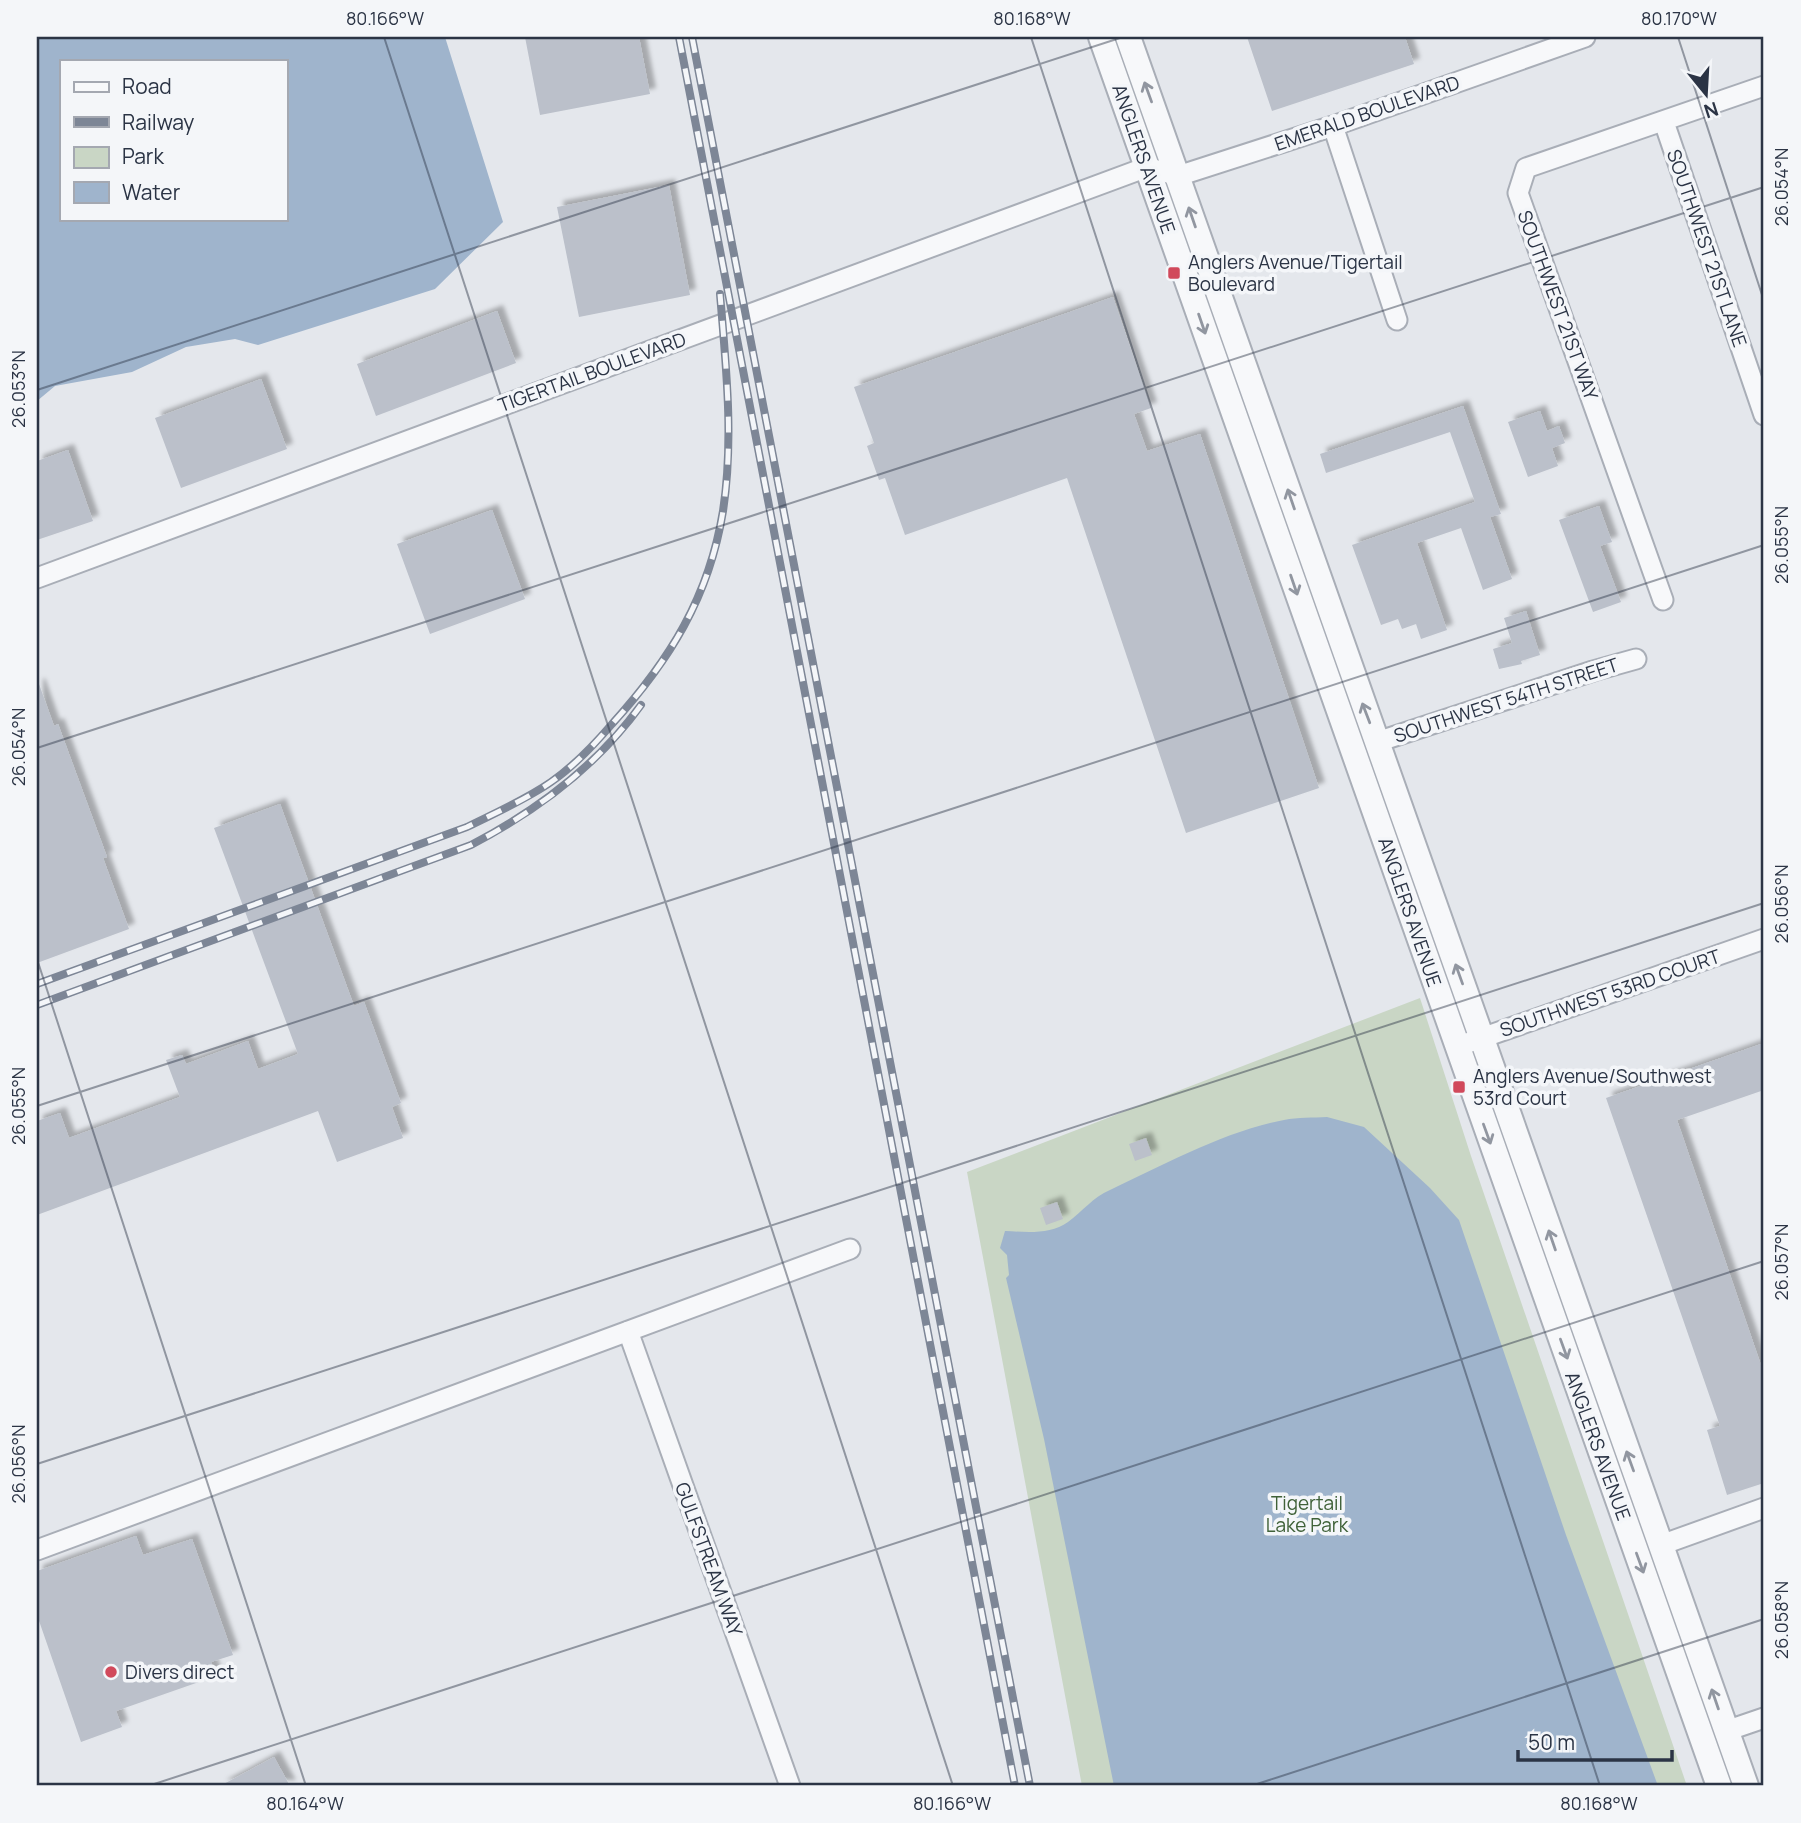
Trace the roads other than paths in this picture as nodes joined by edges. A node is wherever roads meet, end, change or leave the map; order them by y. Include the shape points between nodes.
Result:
1 (1101, 37) edge
2 (1128, 37) edge
3 (1585, 37) edge
4 (1764, 86) edge
5 (1664, 122) junction
6 (1333, 126) junction
7 (1147, 167) junction
8 (1178, 176) junction
9 (1396, 320) dead end
10 (1764, 415) edge
11 (37, 578) edge
12 (1663, 600) dead end
13 (1636, 659) dead end
14 (1377, 742) junction
15 (1764, 939) edge
16 (1482, 1038) junction
17 (1457, 1047) junction
18 (850, 1249) dead end
19 (628, 1331) junction
20 (1764, 1508) edge
21 (1661, 1545) junction
22 (37, 1550) edge
23 (1764, 1718) edge
24 (1726, 1731) junction
25 (790, 1786) edge
26 (1719, 1786) edge
27 (1746, 1786) edge

1 - 7 street, ANGLERS AVENUE
8 -> 2 street, ANGLERS AVENUE
3 - 6 street, EMERALD BOULEVARD
4 - 5 street, SOUTHWEST 21ST WAY
5 - 10 street, SOUTHWEST 21ST LANE
5 - 12 street, SOUTHWEST 21ST WAY via 1526,168 1518,193
6 - 8 street, EMERALD BOULEVARD
6 - 9 street
7 - 8 street
7 - 11 street, TIGERTAIL BOULEVARD
7 -> 17 street, ANGLERS AVENUE
14 -> 8 street, ANGLERS AVENUE
13 - 14 street, SOUTHWEST 54TH STREET
16 -> 14 street, ANGLERS AVENUE
15 - 16 street, SOUTHWEST 53RD COURT
16 - 17 street, SOUTHWEST 53RD COURT
21 -> 16 street, ANGLERS AVENUE
17 -> 26 street, ANGLERS AVENUE
18 - 19 street
19 - 22 street
19 - 25 street, GULFSTREAM WAY
20 - 21 street
24 -> 21 street, ANGLERS AVENUE
23 - 24 street
24 - 27 street, ANGLERS AVENUE

